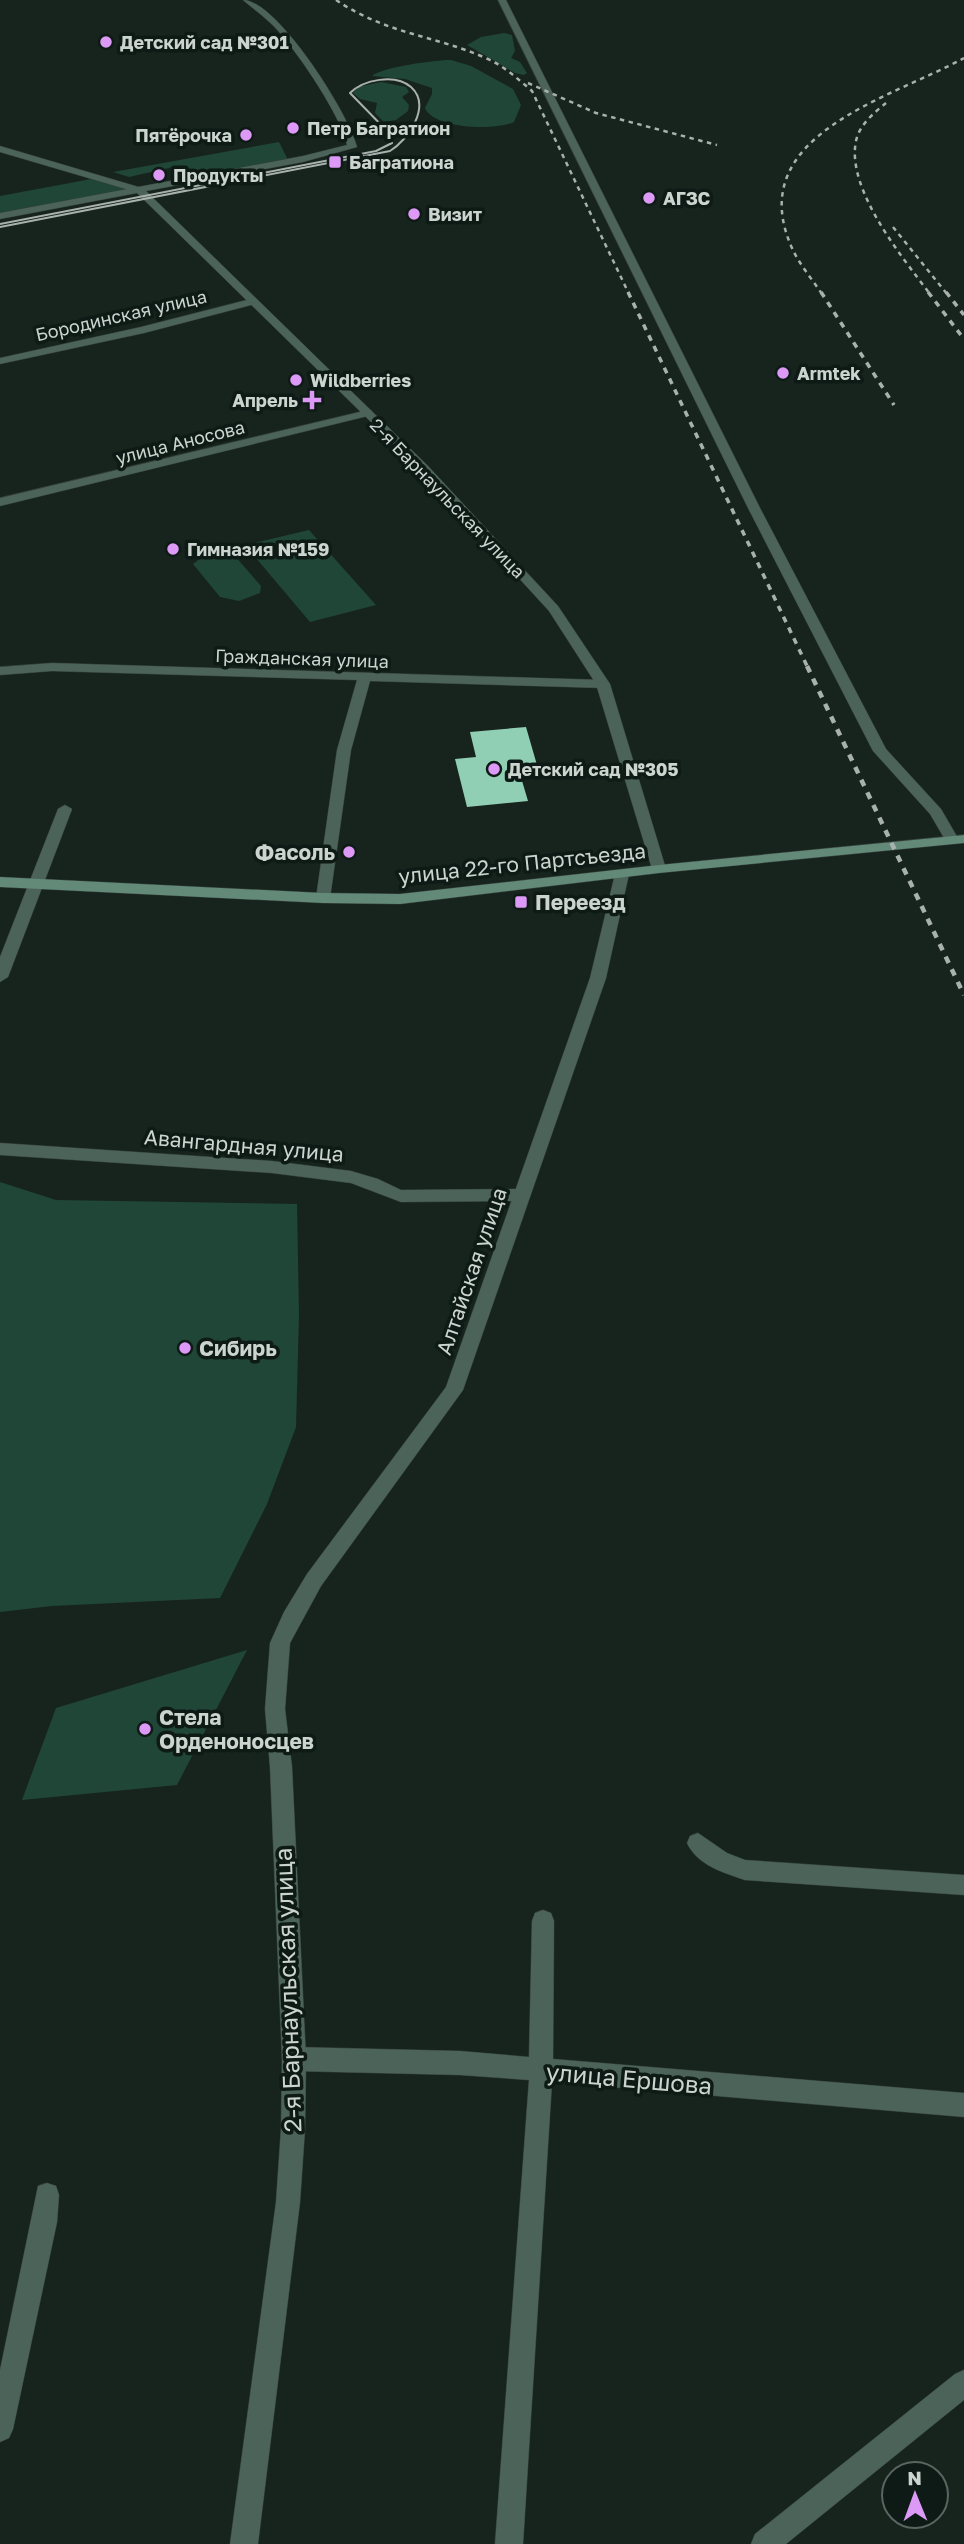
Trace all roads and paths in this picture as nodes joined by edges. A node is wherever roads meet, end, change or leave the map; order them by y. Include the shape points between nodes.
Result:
1 (247, 0) edge
2 (502, 0) edge
3 (0, 149) edge
4 (139, 190) junction
5 (0, 216) edge
6 (251, 302) junction
7 (0, 361) edge
8 (368, 414) junction
9 (0, 502) edge
10 (0, 671) edge
11 (364, 677) junction
12 (603, 684) junction
13 (65, 809) dead end
14 (958, 839) edge
15 (659, 869) junction
16 (622, 873) junction
17 (0, 882) edge
18 (35, 884) junction
19 (323, 898) junction
20 (0, 976) edge
21 (0, 1149) edge
22 (522, 1195) junction
23 (280, 1643) joint
24 (698, 1843) dead end
25 (964, 1885) edge
26 (544, 1921) dead end
27 (294, 2059) junction
28 (541, 2071) junction
29 (964, 2105) edge
30 (47, 2195) dead end
31 (964, 2383) edge
32 (0, 2429) edge
33 (244, 2544) edge
34 (509, 2544) edge
35 (765, 2544) edge

1 - 4 street via 275,23 300,54 352,147
2 - 14 street via 880,751
3 - 4 street
4 - 5 street
4 - 6 street, 2-я Барнаульская улица
6 - 7 street, Бородинская улица
6 - 8 street, 2-я Барнаульская улица
8 - 9 street, улица Аносова
8 - 12 street, 2-я Барнаульская улица via 554,609
10 - 11 street, Гражданская улица via 52,667
11 - 12 street, Гражданская улица
11 - 19 street via 344,750
12 - 15 street, 2-я Барнаульская улица
13 - 18 street
14 - 15 main road, улица 22-го Партсъезда
15 - 16 main road, улица 22-го Партсъезда
16 - 19 main road, улица 22-го Партсъезда via 443,896
16 - 22 street, Алтайская улица via 598,978
17 - 18 main road, улица 22-го Партсъезда
18 - 19 main road, улица 22-го Партсъезда
18 - 20 street
21 - 22 street, Авангардная улица via 272,1167 351,1177 401,1196
22 - 23 street, Алтайская улица via 454,1390 314,1580
23 - 27 street, 2-я Барнаульская улица via 275,1709
24 - 25 street via 720,1861 745,1870
26 - 28 street
27 - 28 street, улица Ершова via 460,2063
27 - 33 street, 2-я Барнаульская улица via 288,2202
28 - 29 street, улица Ершова
28 - 34 street
30 - 32 street
31 - 35 street

